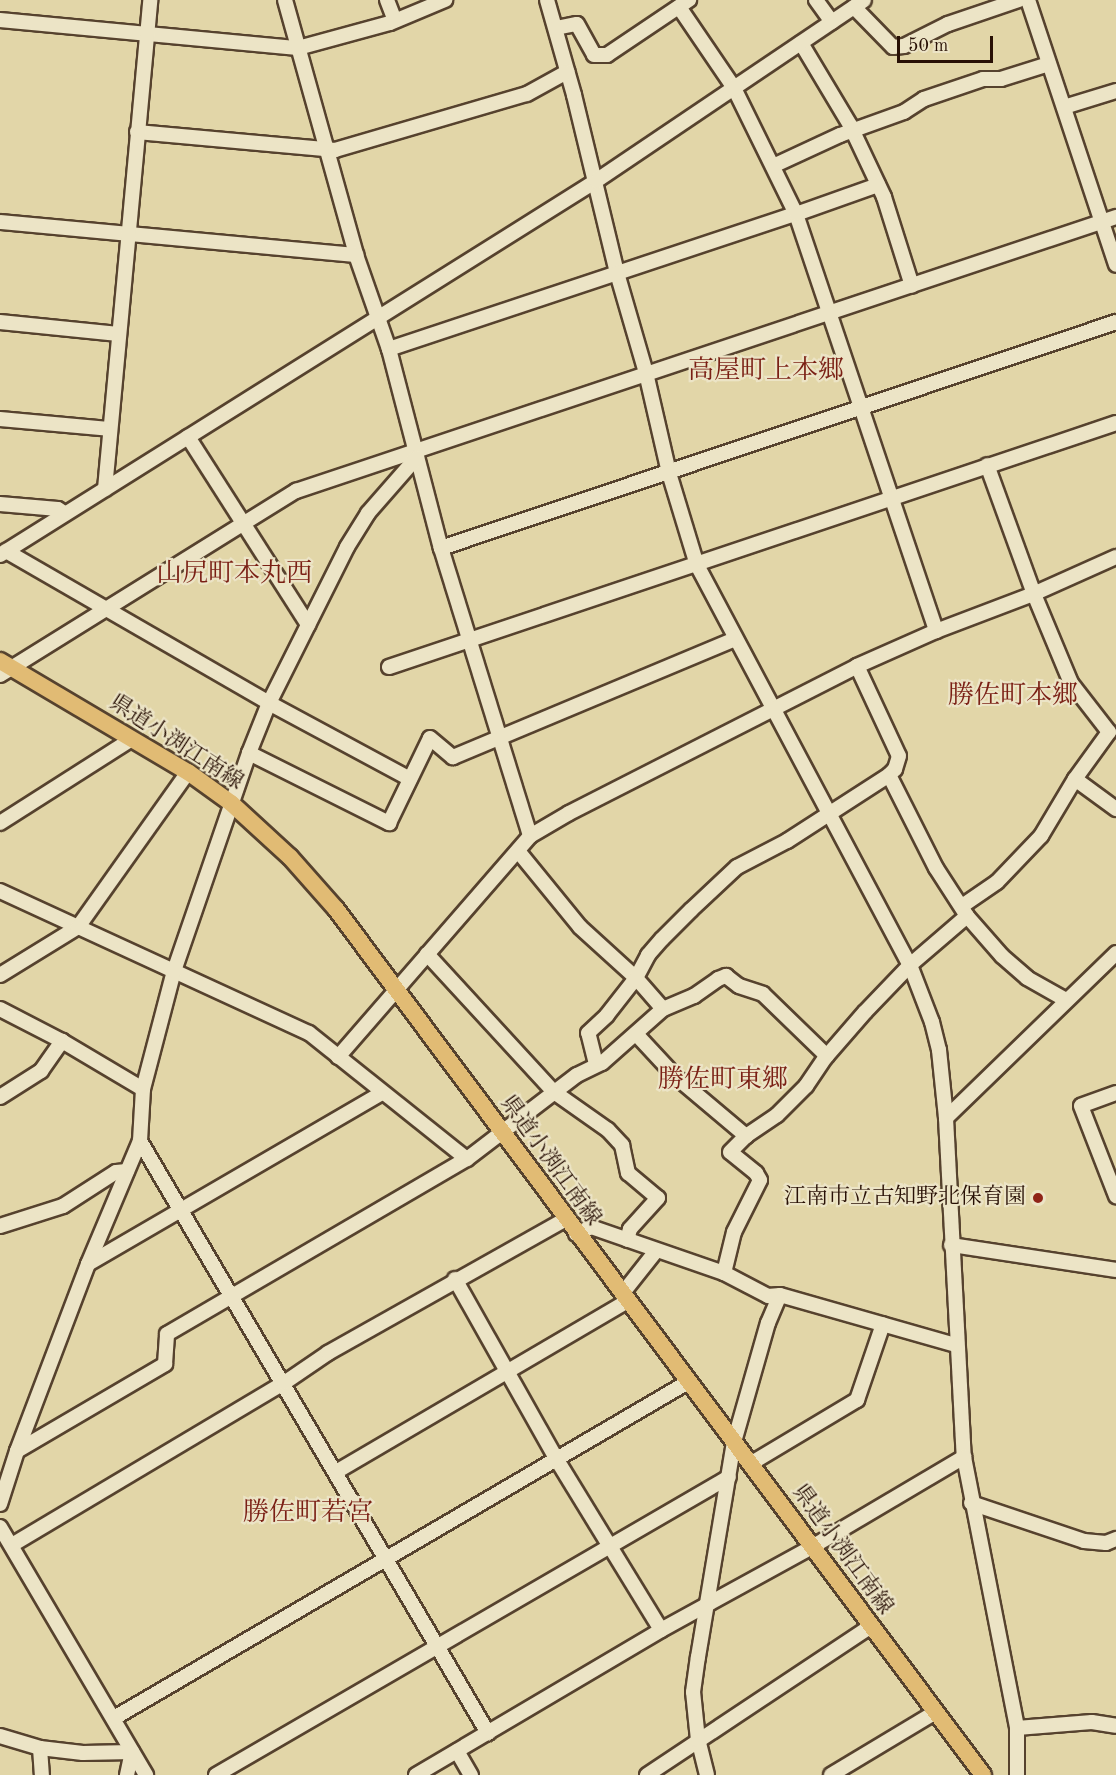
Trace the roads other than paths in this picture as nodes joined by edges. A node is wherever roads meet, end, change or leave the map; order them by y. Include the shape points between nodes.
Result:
1 (150, 0) edge
2 (285, 0) edge
3 (387, 0) edge
4 (446, 0) edge
5 (547, 0) edge
6 (816, 0) edge
7 (1019, 0) edge
8 (1028, 0) edge
9 (684, 3) edge
10 (859, 3) edge
11 (0, 20) edge
12 (395, 21) junction
13 (832, 22) junction
14 (556, 28) junction
15 (147, 33) junction
16 (801, 43) junction
17 (298, 48) junction
18 (1049, 64) junction
19 (567, 72) junction
20 (734, 88) junction
21 (1116, 91) edge
22 (1064, 107) junction
23 (852, 131) junction
24 (137, 132) junction
25 (327, 150) junction
26 (773, 166) junction
27 (596, 181) junction
28 (878, 185) junction
29 (796, 214) junction
30 (1116, 217) edge
31 (0, 222) edge
32 (1102, 222) junction
33 (127, 233) junction
34 (356, 255) junction
35 (1116, 265) edge
36 (617, 273) junction
37 (912, 286) junction
38 (831, 314) junction
39 (378, 318) junction
40 (0, 322) edge
41 (1116, 322) edge
42 (118, 334) junction
43 (389, 349) junction
44 (646, 373) junction
45 (860, 409) junction
46 (0, 419) edge
47 (1116, 423) edge
48 (109, 429) junction
49 (188, 437) junction
50 (416, 454) junction
51 (987, 465) junction
52 (669, 473) junction
53 (105, 489) junction
54 (891, 497) junction
55 (0, 504) edge
56 (64, 513) junction
57 (245, 523) junction
58 (441, 548) junction
59 (3, 553) edge
60 (1116, 557) edge
61 (698, 565) junction
62 (1034, 594) junction
63 (108, 608) junction
64 (308, 625) junction
65 (936, 631) junction
66 (735, 639) junction
67 (471, 642) junction
68 (857, 666) junction
69 (389, 667) dead end
70 (4, 668) edge
71 (269, 703) junction
72 (774, 711) junction
73 (500, 738) junction
74 (132, 739) junction
75 (249, 753) junction
76 (188, 772) junction
77 (889, 775) junction
78 (410, 779) junction
79 (1075, 779) junction
80 (231, 803) junction
81 (1116, 809) edge
82 (828, 812) junction
83 (0, 823) edge
84 (530, 836) junction
85 (518, 851) junction
86 (0, 891) edge
87 (965, 911) junction
88 (78, 927) junction
89 (1116, 953) edge
90 (427, 954) junction
91 (910, 965) junction
92 (174, 971) junction
93 (0, 975) edge
94 (636, 978) junction
95 (395, 990) junction
96 (1066, 1000) junction
97 (0, 1009) edge
98 (663, 1009) junction
99 (636, 1035) junction
100 (62, 1041) junction
101 (827, 1056) junction
102 (338, 1057) junction
103 (596, 1064) junction
104 (143, 1089) junction
105 (554, 1092) junction
106 (382, 1093) junction
107 (1116, 1093) edge
108 (0, 1097) edge
109 (946, 1118) junction
110 (502, 1133) junction
111 (746, 1136) junction
112 (140, 1141) junction
113 (467, 1159) junction
114 (127, 1171) junction
115 (1116, 1196) edge
116 (181, 1210) junction
117 (566, 1219) junction
118 (0, 1226) edge
119 (576, 1234) junction
120 (627, 1240) junction
121 (951, 1245) junction
122 (656, 1251) junction
123 (88, 1264) junction
124 (1116, 1270) edge
125 (724, 1273) junction
126 (455, 1279) junction
127 (780, 1295) junction
128 (232, 1298) junction
129 (625, 1298) junction
130 (883, 1324) junction
131 (956, 1345) junction
132 (507, 1372) junction
133 (688, 1382) junction
134 (284, 1383) junction
135 (734, 1442) junction
136 (17, 1451) junction
137 (964, 1457) junction
138 (556, 1460) junction
139 (750, 1464) junction
140 (336, 1472) junction
141 (729, 1477) junction
142 (971, 1503) junction
143 (0, 1504) edge
144 (0, 1527) edge
145 (1116, 1539) edge
146 (12, 1545) junction
147 (609, 1546) junction
148 (812, 1547) junction
149 (387, 1560) junction
150 (708, 1604) junction
151 (870, 1627) junction
152 (661, 1630) junction
153 (437, 1646) junction
154 (934, 1713) junction
155 (114, 1718) junction
156 (1116, 1726) edge
157 (1017, 1728) junction
158 (488, 1733) junction
159 (0, 1736) edge
160 (698, 1742) junction
161 (40, 1748) junction
162 (457, 1751) junction
163 (132, 1752) junction
164 (42, 1775) edge
165 (127, 1775) edge
166 (146, 1775) edge
167 (216, 1775) edge
168 (416, 1775) edge
169 (471, 1775) edge
170 (647, 1775) edge
171 (707, 1775) edge
172 (831, 1775) edge
173 (983, 1775) edge
174 (1017, 1775) edge

1 - 15 street
2 - 17 street
3 - 12 street
4 - 12 street
5 - 14 street
6 - 13 street
7 - 10 street via 893,47
8 - 18 street
9 - 14 street via 607,55 594,55 577,24
9 - 20 street
10 - 13 street
11 - 15 street
12 - 17 street
13 - 16 street
14 - 19 street
15 - 17 street
15 - 24 street
16 - 20 street
16 - 23 street
17 - 25 street
18 - 22 street
18 - 23 street via 924,99 904,112
19 - 25 street via 527,94
19 - 27 street
20 - 26 street
20 - 27 street
21 - 22 street
22 - 32 street
23 - 26 street
23 - 28 street
24 - 25 street
24 - 33 street
25 - 34 street
26 - 29 street
27 - 36 street
27 - 39 street
28 - 29 street
28 - 37 street
29 - 36 street
29 - 38 street
30 - 32 street
31 - 33 street
32 - 35 street
32 - 37 street
33 - 34 street
33 - 42 street
34 - 39 street
36 - 43 street
36 - 44 street
37 - 38 street
38 - 44 street
38 - 45 street
39 - 43 street
39 - 49 street
40 - 42 street
41 - 45 street
42 - 48 street
43 - 50 street
44 - 50 street
44 - 52 street
45 - 52 street
45 - 54 street
46 - 48 street
47 - 51 street
48 - 53 street
49 - 53 street
49 - 57 street
50 - 57 street via 296,491
50 - 58 street
50 - 64 street via 368,513
51 - 54 street
51 - 62 street
52 - 58 street
52 - 61 street
53 - 56 street
54 - 61 street
54 - 65 street
55 - 56 street via 58,509
56 - 59 street
57 - 63 street
57 - 64 street
58 - 67 street
59 - 63 street
60 - 62 street
61 - 66 street
61 - 67 street
62 - 65 street
62 - 79 street via 1071,682 1108,732
63 - 70 street
63 - 71 street
64 - 71 street
65 - 68 street
66 - 72 street
66 - 73 street
67 - 69 street
67 - 73 street
68 - 72 street
68 - 77 street via 900,756
70 - 74 main road, 県道小渕江南線
71 - 75 street
71 - 78 street
72 - 82 street
72 - 84 street
73 - 78 street via 453,757 430,738
73 - 84 street
74 - 76 main road, 県道小渕江南線
74 - 83 street
75 - 78 street via 389,823
75 - 80 street
76 - 80 main road, 県道小渕江南線
76 - 88 street
77 - 82 street
77 - 87 street via 936,868
79 - 81 street
79 - 87 street via 1041,836
80 - 92 street
80 - 95 main road, 県道小渕江南線 via 298,865 336,909
82 - 91 street
82 - 94 street via 787,841 737,867 662,939
84 - 85 street
85 - 90 street
85 - 94 street via 580,927
86 - 88 street
87 - 91 street
87 - 96 street via 1002,956 1027,978
88 - 92 street
88 - 93 street
89 - 96 street
90 - 95 street
90 - 105 street
91 - 101 street
91 - 109 street via 939,1050
92 - 102 street via 309,1033
92 - 104 street
94 - 98 street
94 - 103 street via 588,1033
95 - 102 street
95 - 110 main road, 県道小渕江南線
96 - 109 street
97 - 100 street
98 - 99 street
98 - 101 street via 726,976 739,986 763,994
99 - 103 street
99 - 111 street via 676,1077
100 - 104 street
100 - 108 street via 41,1071
101 - 111 street via 806,1086 777,1115
102 - 106 street
103 - 105 street
104 - 112 street
105 - 110 street
105 - 120 street via 608,1130 622,1145 628,1173 658,1198 630,1229
106 - 113 street
106 - 116 street
107 - 115 street via 1081,1106
109 - 121 street
110 - 113 street
110 - 117 main road, 県道小渕江南線
111 - 125 street via 730,1152 760,1180 734,1232
112 - 114 street
112 - 116 street
113 - 128 street
114 - 118 street via 116,1172 63,1206
114 - 123 street
116 - 123 street
116 - 128 street
117 - 119 main road, 県道小渕江南線
117 - 126 street
119 - 120 street via 591,1227
119 - 129 main road, 県道小渕江南線
120 - 122 street
121 - 124 street
121 - 131 street
122 - 125 street
122 - 129 street
123 - 136 street
125 - 127 street via 768,1296
126 - 132 street
126 - 134 street
127 - 130 street
127 - 135 street via 768,1323
128 - 134 street
128 - 136 street via 167,1334 165,1364
129 - 132 street
129 - 133 main road, 県道小渕江南線
130 - 131 street
130 - 139 street via 857,1400
131 - 137 street
132 - 138 street
132 - 140 street
133 - 135 main road, 県道小渕江南線
133 - 138 street
134 - 140 street
134 - 146 street
135 - 139 main road, 県道小渕江南線
135 - 141 street
136 - 143 street
137 - 142 street
137 - 148 street
138 - 147 street
138 - 149 street
139 - 148 main road, 県道小渕江南線
140 - 149 street
141 - 147 street
141 - 150 street
142 - 145 street via 1084,1541 1106,1543
142 - 157 street
144 - 146 street
146 - 155 street
147 - 152 street
147 - 153 street
148 - 150 street
148 - 151 main road, 県道小渕江南線
149 - 153 street
149 - 155 street
150 - 152 street
150 - 160 street via 693,1692
151 - 154 main road, 県道小渕江南線
151 - 160 street
152 - 158 street
153 - 158 street
153 - 167 street
154 - 172 street
154 - 173 main road, 県道小渕江南線
155 - 163 street
156 - 157 street via 1092,1722
157 - 174 street
158 - 162 street
159 - 161 street
160 - 170 street
160 - 171 street
161 - 163 street via 82,1753
161 - 164 street
162 - 168 street
162 - 169 street
163 - 165 street
163 - 166 street

